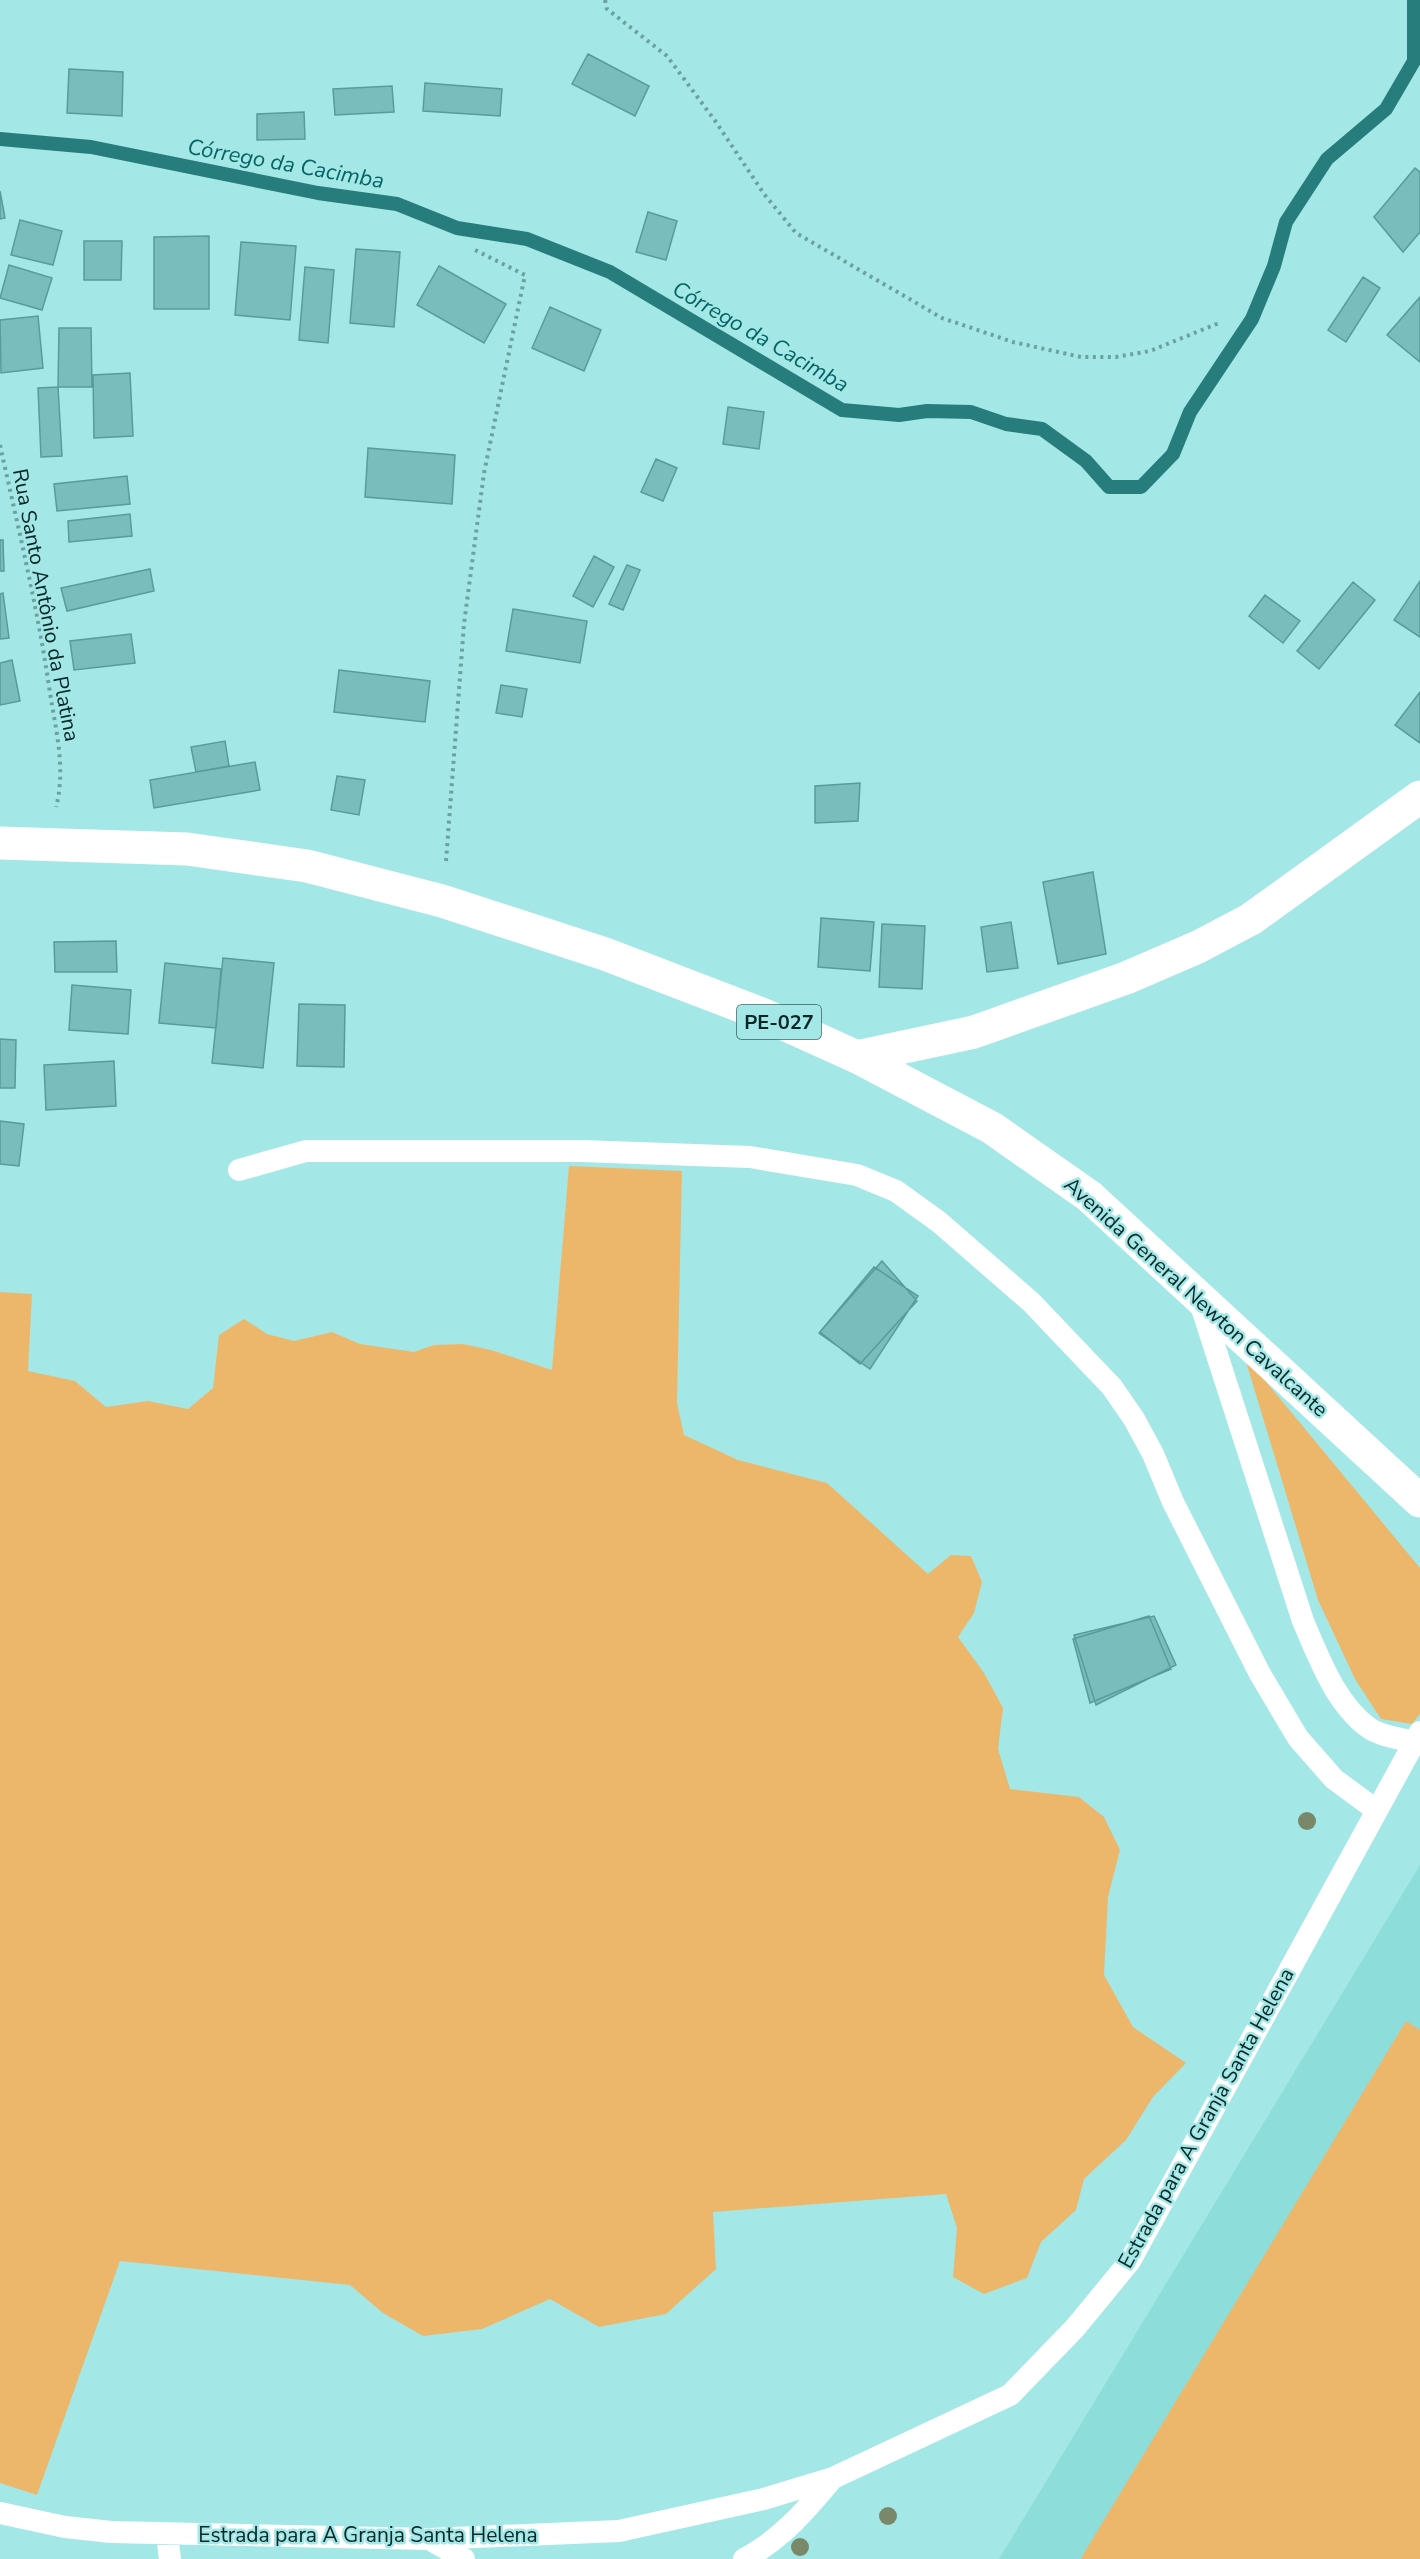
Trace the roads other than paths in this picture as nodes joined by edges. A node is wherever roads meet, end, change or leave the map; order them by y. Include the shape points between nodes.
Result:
1 (1420, 797) edge
2 (0, 843) edge
3 (857, 1057) junction
4 (239, 1170) dead end
5 (1197, 1294) junction
6 (1420, 1501) edge
7 (1417, 1737) edge
8 (1376, 1810) junction
9 (833, 2478) junction
10 (0, 2513) edge
11 (167, 2535) junction
12 (429, 2539) junction
13 (170, 2559) edge
14 (464, 2559) edge
15 (744, 2559) edge

1 - 3 main road via 1251,919 1198,947 1126,978 974,1032
2 - 3 main road, Avenida General Newton Cavalcante / PE-027 via 187,849 307,866 442,901 605,954 764,1015
3 - 5 main road, Avenida General Newton Cavalcante / PE-027 via 992,1128 1041,1162 1089,1196
4 - 8 lane via 306,1151 592,1151 750,1157 857,1175 896,1191 939,1222 1031,1302 1112,1387 1134,1419 1254,1664 1298,1738 1334,1779
5 - 6 main road, Avenida General Newton Cavalcante / PE-027
5 - 7 lane via 1303,1621 1325,1671 1346,1705 1370,1729
7 - 8 lane, Estrada para A Granja Santa Helena
8 - 9 lane, Estrada para A Granja Santa Helena via 1130,2261 1075,2328 1010,2395
9 - 12 lane, Estrada para A Granja Santa Helena via 764,2499 620,2531
9 - 15 lane via 797,2520 760,2551
10 - 11 lane, Estrada para A Granja Santa Helena via 65,2527
11 - 12 lane, Estrada para A Granja Santa Helena
11 - 13 lane
12 - 14 lane

